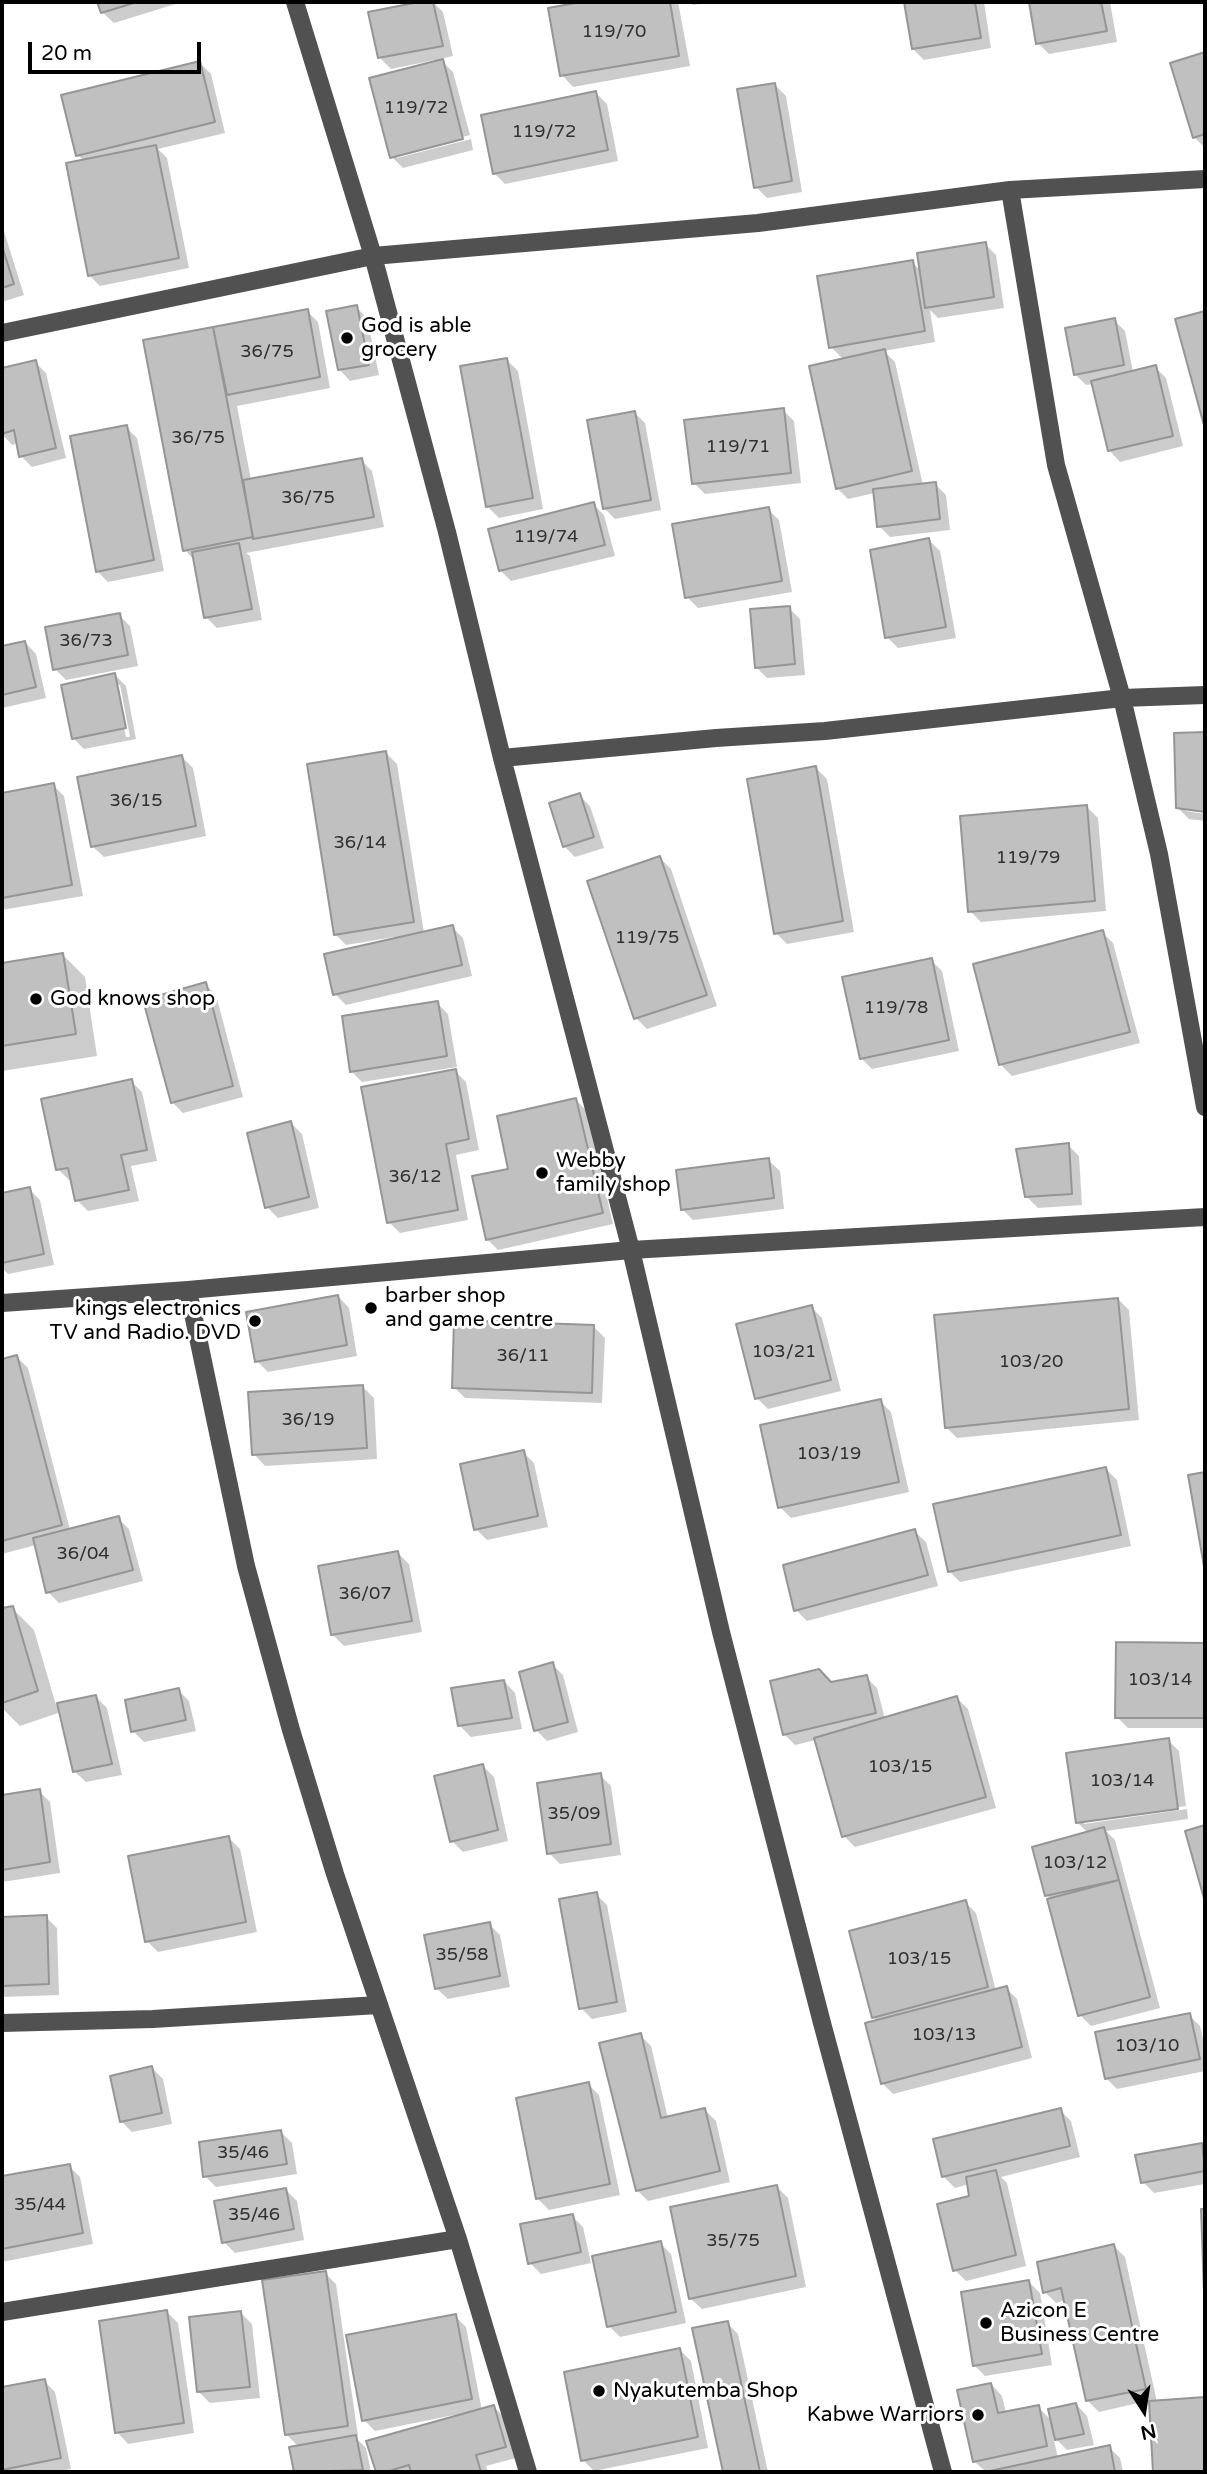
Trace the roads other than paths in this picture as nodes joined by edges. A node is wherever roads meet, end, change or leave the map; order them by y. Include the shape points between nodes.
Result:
1 (295, 2) edge
2 (1205, 179) edge
3 (1010, 190) junction
4 (373, 257) junction
5 (2, 333) edge
6 (1205, 695) edge
7 (1122, 698) junction
8 (502, 758) junction
9 (1205, 1107) edge
10 (1205, 1217) edge
11 (632, 1250) junction
12 (188, 1290) junction
13 (2, 1303) edge
14 (378, 2005) junction
15 (2, 2023) edge
16 (458, 2239) junction
17 (2, 2312) edge
18 (528, 2472) edge
19 (943, 2472) edge

1 - 4 street
2 - 3 street
3 - 4 street via 758,223
3 - 7 street via 1056,465
4 - 5 street
4 - 8 street
6 - 7 street
7 - 8 street via 825,731
7 - 9 street via 1159,854
8 - 11 street
10 - 11 street
11 - 12 street
11 - 19 street via 721,1632
12 - 13 street
12 - 14 street via 246,1566 291,1730
14 - 15 street
14 - 16 street
16 - 17 street
16 - 18 street

